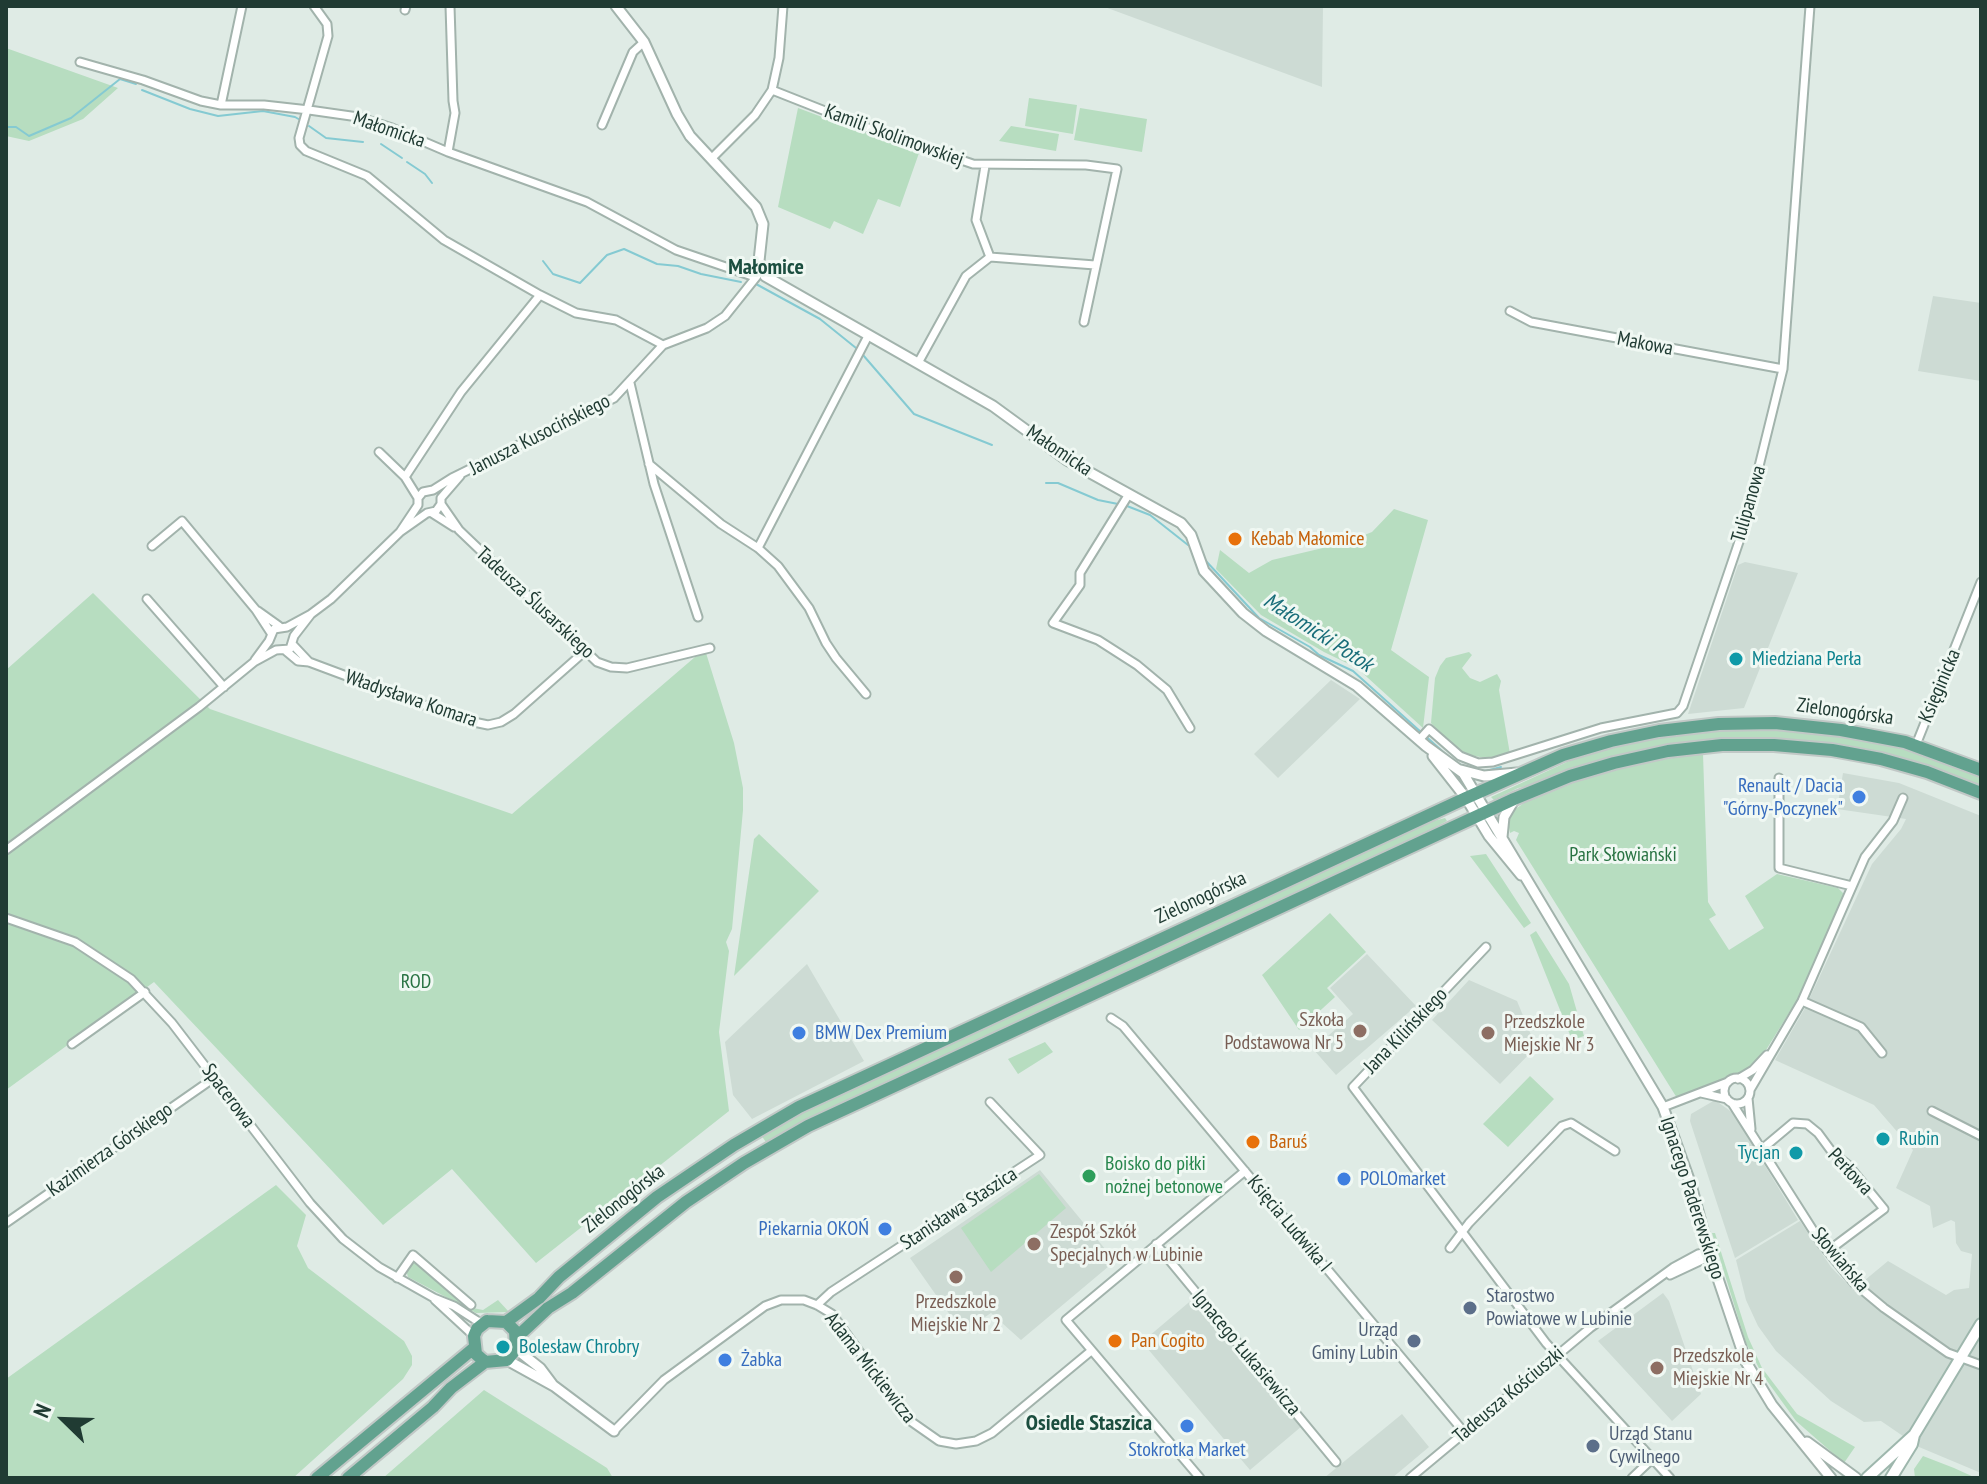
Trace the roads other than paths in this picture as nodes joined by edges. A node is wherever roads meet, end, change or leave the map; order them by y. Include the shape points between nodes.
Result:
1 (242, 6) edge
2 (314, 6) edge
3 (450, 6) edge
4 (616, 6) edge
5 (783, 6) edge
6 (1810, 6) edge
7 (644, 42) junction
8 (80, 62) dead end
9 (772, 90) junction
10 (221, 105) junction
11 (309, 110) junction
12 (602, 125) dead end
13 (448, 152) junction
14 (711, 159) junction
15 (985, 166) junction
16 (990, 257) junction
17 (1095, 265) junction
18 (759, 275) junction
19 (540, 295) junction
20 (1510, 311) dead end
21 (1084, 322) dead end
22 (868, 336) junction
23 (663, 345) junction
24 (918, 363) junction
25 (1783, 369) junction
26 (630, 383) junction
27 (379, 452) dead end
28 (649, 464) junction
29 (460, 476) junction
30 (405, 477) junction
31 (430, 490) junction
32 (1129, 494) junction
33 (441, 501) junction
34 (418, 502) junction
35 (430, 513) junction
36 (459, 530) junction
37 (400, 532) junction
38 (152, 546) dead end
39 (758, 548) junction
40 (1981, 582) edge
41 (147, 599) dead end
42 (256, 610) junction
43 (311, 614) junction
44 (698, 617) dead end
45 (283, 627) junction
46 (270, 637) junction
47 (291, 644) junction
48 (710, 648) dead end
49 (276, 650) junction
50 (584, 652) junction
51 (254, 662) junction
52 (224, 687) junction
53 (866, 694) dead end
54 (1190, 728) dead end
55 (1424, 738) junction
56 (1916, 745) junction
57 (1459, 770) junction
58 (1981, 770) edge
59 (1524, 772) junction
60 (1779, 778) dead end
61 (1981, 793) edge
62 (1471, 796) junction
63 (1903, 798) dead end
64 (1514, 799) junction
65 (1482, 815) junction
66 (1502, 837) junction
67 (6, 850) edge
68 (1524, 878) junction
69 (1852, 886) junction
70 (6, 918) edge
71 (1486, 947) dead end
72 (1444, 976) dead end
73 (1450, 985) junction
74 (145, 992) junction
75 (1802, 1001) junction
76 (1111, 1018) dead end
77 (72, 1044) dead end
78 (1776, 1044) junction
79 (1882, 1053) dead end
80 (214, 1078) junction
81 (1738, 1079) junction
82 (1729, 1082) junction
83 (1699, 1093) junction
84 (1749, 1094) junction
85 (1729, 1101) junction
86 (990, 1102) dead end
87 (1663, 1107) junction
88 (1932, 1111) dead end
89 (1751, 1132) junction
90 (1981, 1136) edge
91 (1762, 1149) junction
92 (1615, 1151) dead end
93 (1245, 1171) junction
94 (6, 1223) edge
95 (1462, 1233) junction
96 (1705, 1236) junction
97 (1156, 1244) junction
98 (1450, 1248) dead end
99 (1828, 1251) junction
100 (1709, 1252) junction
101 (1691, 1262) junction
102 (1717, 1274) junction
103 (397, 1278) junction
104 (434, 1298) junction
105 (471, 1305) dead end
106 (817, 1305) junction
107 (506, 1322) junction
108 (482, 1324) junction
109 (1981, 1324) edge
110 (474, 1342) junction
111 (516, 1343) junction
112 (1091, 1351) junction
113 (1556, 1355) junction
114 (1961, 1357) junction
115 (507, 1360) junction
116 (485, 1362) junction
117 (1981, 1365) edge
118 (554, 1386) junction
119 (614, 1431) joint
120 (1464, 1432) junction
121 (1914, 1435) junction
122 (1801, 1438) junction
123 (1652, 1459) junction
124 (1336, 1462) dead end
125 (1893, 1476) edge
126 (317, 1478) edge
127 (348, 1478) edge
128 (1200, 1478) edge
129 (1410, 1478) edge
130 (1632, 1478) edge
131 (1670, 1478) edge
132 (1831, 1478) edge
133 (1856, 1478) edge
134 (1869, 1478) edge

1 - 10 street
2 - 11 street via 327,24 328,36
3 - 13 street via 455,113
4 - 7 street
5 - 9 street
6 - 25 street, Tulipanowa
7 - 12 street via 633,52
7 - 14 street via 683,126
8 - 10 street, Małomicka
9 - 14 street
9 - 15 street, Kamili Skolimowskiej
10 - 11 street, Małomicka
11 - 13 street, Małomicka via 358,117
11 - 19 street via 299,138 306,151 367,176 444,240
13 - 18 street, Małomicka via 587,202 676,250
14 - 18 street via 760,213
15 - 16 street via 976,220
15 - 17 street, Kamili Skolimowskiej via 1117,169
16 - 17 street
16 - 24 street via 966,276
17 - 21 street
18 - 22 street, Małomicka
18 - 23 street, Janusza Kusocińskiego via 717,322
19 - 23 street via 576,313 616,320
19 - 30 street via 461,392
20 - 25 street, Makowa via 1531,322
22 - 24 street, Małomicka
22 - 39 street
23 - 26 street, Janusza Kusocińskiego
24 - 32 street, Małomicka via 1006,415 1060,456
25 - 55 street, Tulipanowa via 1748,515 1681,710 1486,763 1460,756 1429,729
26 - 28 street
26 - 29 street, Janusza Kusocińskiego via 614,398
27 - 30 street
28 - 39 street
28 - 44 street
29 - 31 street, Janusza Kusocińskiego
29 - 33 street, Janusza Kusocińskiego
30 - 31 street, Tadeusza Ślusarskiego
30 - 34 street, Tadeusza Ślusarskiego
31 - 33 street, Tadeusza Ślusarskiego
31 - 34 street, Janusza Kusocińskiego
32 - 54 street via 1053,623 1098,640 1137,665 1167,690
32 - 55 street, Małomicka via 1186,527 1206,574 1252,620 1357,686
33 - 35 street, Janusza Kusocińskiego
33 - 36 street, Tadeusza Ślusarskiego
34 - 35 street, Tadeusza Ślusarskiego
34 - 37 street
35 - 36 street, Tadeusza Ślusarskiego
35 - 37 street
36 - 50 street, Tadeusza Ślusarskiego
37 - 43 street
38 - 42 street via 182,521
39 - 53 street via 792,583 826,643
40 - 56 street, Księginicka
41 - 52 street
42 - 45 street
42 - 46 street
43 - 45 street
43 - 47 street
45 - 46 street
45 - 47 street
46 - 49 street
46 - 51 street
47 - 49 street
47 - 50 street, Władysława Komara via 309,662 488,725 514,714
48 - 50 street, Tadeusza Ślusarskiego via 627,668 605,666
49 - 51 street
51 - 52 street
52 - 67 street
55 - 57 street, Małomicka
55 - 62 street, Małomicka
56 - 58 main road, Zielonogórska
56 - 59 main road, Zielonogórska via 1829,728 1730,724 1624,738
57 - 59 street via 1484,776
57 - 62 street, Małomicka
59 - 62 main road, Zielonogórska
60 - 69 street via 1779,868
61 - 64 main road, Zielonogórska via 1863,755 1750,744 1627,759
62 - 65 street
62 - 107 main road, Zielonogórska via 778,1119 657,1197
63 - 69 street
64 - 65 main road, Zielonogórska
64 - 66 street via 1504,815
65 - 66 street
65 - 68 street via 1510,865
65 - 111 main road, Zielonogórska via 808,1126 686,1202 548,1308
66 - 68 street
68 - 87 street, Ignacego Paderewskiego
69 - 75 street
70 - 74 street, Spacerowa via 87,949
71 - 73 street, Jana Kilińskiego
72 - 73 street
73 - 95 street, Jana Kilińskiego via 1353,1087
74 - 77 street
74 - 80 street, Spacerowa
75 - 78 street
75 - 79 street via 1861,1027
76 - 93 street, Księcia Ludwika I
78 - 81 street
78 - 84 street
80 - 94 street, Kazimierza Górskiego
80 - 103 street, Spacerowa via 330,1227
81 - 82 street
81 - 84 street via 1746,1082
82 - 83 street
82 - 85 street
83 - 85 street
83 - 87 street
84 - 85 street via 1743,1103
84 - 89 street
85 - 89 street, Słowiańska
86 - 106 street, Stanisława Staszica via 1040,1155
87 - 96 street, Ignacego Paderewskiego
88 - 90 street
89 - 91 street, Słowiańska
91 - 99 street, Słowiańska
91 - 99 street, Perłowa via 1793,1123 1807,1124 1884,1209
92 - 95 street via 1571,1123 1562,1126
93 - 97 street
93 - 120 street, Księcia Ludwika I
95 - 98 street
95 - 113 street, Jana Kilińskiego
96 - 100 street, Ignacego Paderewskiego
96 - 101 street, Tadeusza Kościuszki
97 - 112 street via 1066,1320
97 - 124 street, Ignacego Łukasiewicza
99 - 114 street, Słowiańska via 1884,1308
100 - 101 street, Tadeusza Kościuszki
100 - 102 street, Ignacego Paderewskiego
101 - 102 street
101 - 113 street, Tadeusza Kościuszki
102 - 122 street, Ignacego Paderewskiego via 1746,1362 1772,1405
103 - 104 street, Spacerowa
103 - 105 street via 413,1255
104 - 108 street, Spacerowa
104 - 110 street, Spacerowa
106 - 112 street, Adama Mickiewicza via 832,1314 909,1420 939,1441 956,1444 992,1433
106 - 119 street, Adama Mickiewicza via 792,1298 765,1306 664,1380
107 - 108 main road
107 - 111 main road
108 - 110 main road
109 - 114 main road
110 - 116 main road
110 - 126 main road
111 - 115 main road
111 - 118 street
112 - 128 street
113 - 120 street, Tadeusza Kościuszki
113 - 123 street, Jana Kilińskiego
114 - 117 street, Słowiańska
114 - 121 main road
115 - 116 main road
115 - 118 street
116 - 127 main road
118 - 119 street
120 - 129 street, Tadeusza Kościuszki
121 - 125 main road
121 - 134 main road
122 - 132 street, Ignacego Paderewskiego
122 - 133 street, Ignacego Paderewskiego
123 - 130 street
123 - 131 street, Jana Kilińskiego

